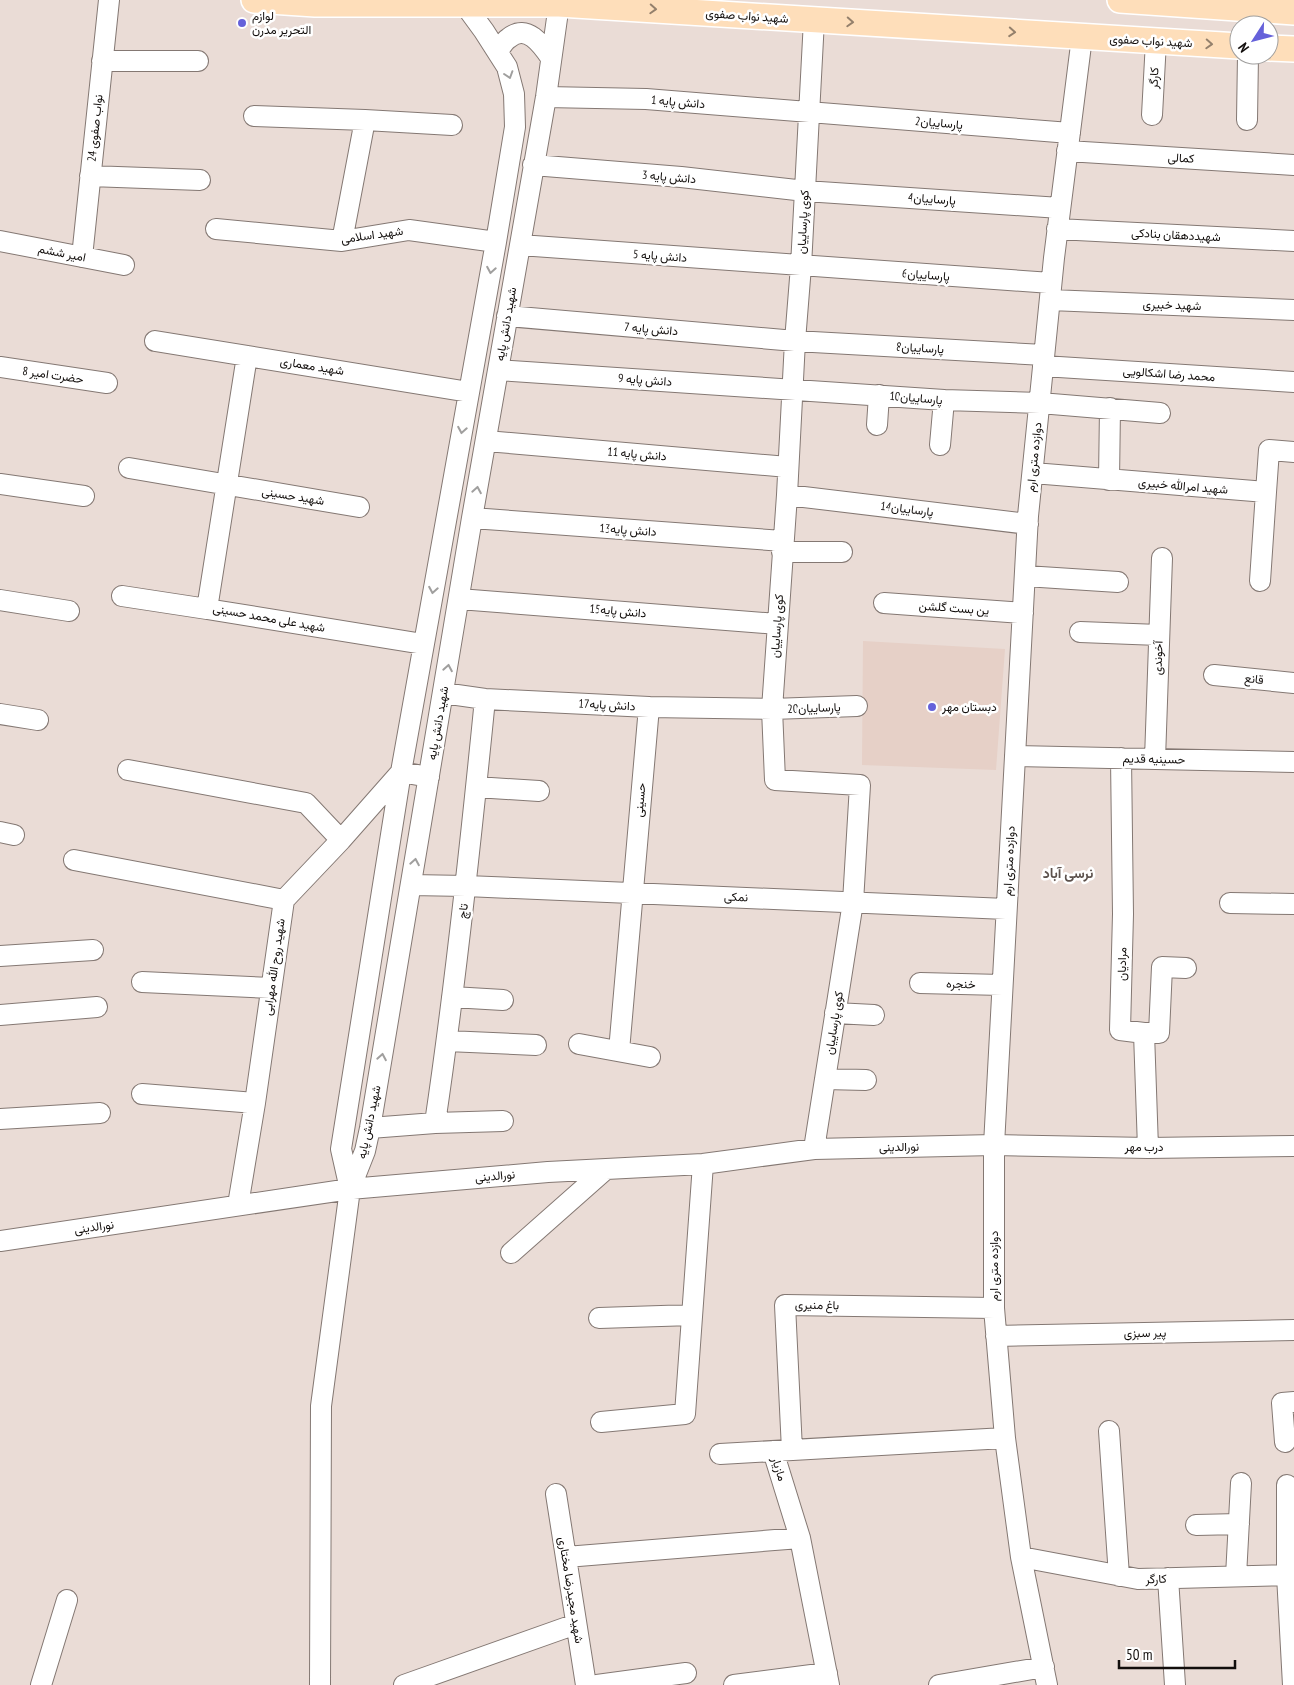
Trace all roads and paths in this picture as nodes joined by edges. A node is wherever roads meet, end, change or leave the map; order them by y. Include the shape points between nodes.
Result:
1 (109, 0) edge
2 (254, 0) edge
3 (1120, 0) edge
4 (295, 1) edge
5 (1192, 2) edge
6 (559, 4) junction
7 (465, 5) junction
8 (1294, 12) edge
9 (814, 20) junction
10 (1082, 37) junction
11 (1156, 41) junction
12 (1229, 45) edge
13 (1279, 48) edge
14 (1294, 49) edge
15 (498, 51) junction
16 (551, 58) junction
17 (102, 61) junction
18 (198, 61) dead end
19 (1248, 65) edge
20 (546, 97) junction
21 (809, 113) junction
22 (1152, 115) dead end
23 (254, 116) dead end
24 (364, 120) junction
25 (1247, 120) dead end
26 (452, 125) dead end
27 (1068, 142) junction
28 (533, 165) junction
29 (1294, 165) edge
30 (90, 176) junction
31 (200, 180) dead end
32 (805, 191) junction
33 (1060, 208) junction
34 (216, 229) dead end
35 (1058, 229) junction
36 (0, 241) edge
37 (342, 241) junction
38 (1294, 241) edge
39 (496, 242) junction
40 (520, 245) junction
41 (82, 257) junction
42 (124, 265) dead end
43 (801, 266) junction
44 (1050, 292) junction
45 (1294, 310) edge
46 (507, 316) junction
47 (155, 341) dead end
48 (795, 341) junction
49 (247, 356) junction
50 (1044, 360) junction
51 (0, 368) edge
52 (498, 370) junction
53 (107, 382) dead end
54 (1294, 382) edge
55 (792, 390) junction
56 (469, 392) junction
57 (879, 395) junction
58 (944, 400) junction
59 (1040, 403) junction
60 (1110, 408) junction
61 (1160, 413) dead end
62 (877, 425) dead end
63 (486, 441) junction
64 (940, 444) dead end
65 (1294, 452) edge
66 (788, 467) junction
67 (129, 468) dead end
68 (1032, 473) junction
69 (1109, 480) junction
70 (0, 484) edge
71 (227, 485) junction
72 (1266, 492) junction
73 (787, 495) junction
74 (84, 496) dead end
75 (359, 506) dead end
76 (472, 518) junction
77 (1028, 524) junction
78 (783, 547) junction
79 (842, 552) dead end
80 (1162, 558) dead end
81 (1025, 576) junction
82 (1260, 581) dead end
83 (1118, 582) dead end
84 (122, 596) dead end
85 (459, 599) junction
86 (0, 600) edge
87 (884, 603) dead end
88 (207, 609) junction
89 (69, 611) dead end
90 (1023, 613) junction
91 (777, 624) junction
92 (1080, 632) dead end
93 (1159, 635) junction
94 (423, 644) junction
95 (1214, 675) dead end
96 (1294, 683) edge
97 (443, 693) junction
98 (485, 699) junction
99 (857, 706) dead end
100 (649, 707) junction
101 (772, 709) junction
102 (0, 714) edge
103 (38, 720) dead end
104 (1015, 756) junction
105 (1121, 758) junction
106 (1155, 759) junction
107 (1294, 762) edge
108 (128, 770) dead end
109 (401, 772) junction
110 (429, 777) junction
111 (476, 787) junction
112 (538, 791) dead end
113 (341, 840) junction
114 (74, 860) dead end
115 (411, 885) junction
116 (466, 886) junction
117 (632, 893) junction
118 (284, 900) junction
119 (853, 902) junction
120 (1230, 903) dead end
121 (1294, 904) edge
122 (1006, 908) junction
123 (93, 950) dead end
124 (0, 956) edge
125 (1186, 968) dead end
126 (142, 982) dead end
127 (920, 983) dead end
128 (1002, 985) junction
129 (271, 988) junction
130 (452, 997) junction
131 (503, 1000) dead end
132 (97, 1007) dead end
133 (835, 1014) junction
134 (0, 1015) edge
135 (874, 1015) dead end
136 (1144, 1032) junction
137 (447, 1041) junction
138 (579, 1044) dead end
139 (536, 1045) dead end
140 (619, 1051) junction
141 (650, 1057) dead end
142 (825, 1079) junction
143 (866, 1080) dead end
144 (142, 1094) dead end
145 (255, 1103) junction
146 (100, 1113) dead end
147 (0, 1119) edge
148 (503, 1121) dead end
149 (435, 1123) junction
150 (370, 1128) junction
151 (994, 1145) junction
152 (1294, 1146) edge
153 (1148, 1148) junction
154 (814, 1149) junction
155 (703, 1164) junction
156 (606, 1169) junction
157 (350, 1189) junction
158 (238, 1205) junction
159 (0, 1241) edge
160 (511, 1253) dead end
161 (994, 1308) junction
162 (692, 1315) junction
163 (599, 1318) dead end
164 (1294, 1330) edge
165 (996, 1336) junction
166 (1294, 1402) edge
167 (601, 1422) dead end
168 (1110, 1431) dead end
169 (1006, 1438) junction
170 (1285, 1442) dead end
171 (782, 1450) junction
172 (720, 1454) dead end
173 (1241, 1483) dead end
174 (1287, 1485) dead end
175 (556, 1494) dead end
176 (1239, 1524) junction
177 (1196, 1525) dead end
178 (800, 1538) junction
179 (566, 1557) junction
180 (1021, 1558) junction
181 (1290, 1575) edge
182 (1119, 1576) junction
183 (1236, 1576) junction
184 (1168, 1578) junction
185 (67, 1600) dead end
186 (576, 1624) junction
187 (686, 1674) dead end
188 (1046, 1676) edge
189 (828, 1679) edge
190 (41, 1685) edge
191 (320, 1685) edge
192 (404, 1685) edge
193 (586, 1685) edge
194 (597, 1685) edge
195 (734, 1685) edge
196 (939, 1685) edge
197 (1175, 1685) edge
198 (1293, 1685) edge

1 - 17 street, نواب صفوی 24
2 - 4 main road, شهید نواب صفوی
3 - 5 main road
4 - 7 main road, شهید نواب صفوی
5 - 8 main road
6 - 7 main road, شهید نواب صفوی
6 -> 9 main road, شهید نواب صفوی
6 - 16 street, شهید دانش پایه
7 - 15 street, شهید دانش پایه
9 -> 10 main road, شهید نواب صفوی
9 - 21 street, کوی پارساییان
10 - 11 main road, شهید نواب صفوی
10 - 27 street, دوازده متری ارم
11 -> 12 main road, شهید نواب صفوی
11 - 22 street, کارگر
13 - 14 main road
15 - 16 street via 509,37 519,33 539,40
15 -> 39 street, شهید دانش پایه via 512,84 515,127
16 - 20 street, شهید دانش پایه
17 - 18 street
17 - 30 street, نواب صفوی 24
19 - 25 street
20 - 21 street, دانش پایه 1 via 646,99
20 - 28 street, شهید دانش پایه
21 - 27 street, پارساییان2
21 - 32 street, کوی پارساییان
23 - 24 street
24 - 26 street
24 - 37 street
27 - 29 street, کمالی
27 - 33 street, دوازده متری ارم
28 - 32 street, دانش پایه 3
28 - 40 street, شهید دانش پایه
30 - 31 street
30 - 41 street, نواب صفوی 24
32 - 33 street, پارساییان4
32 - 43 street, کوی پارساییان
33 - 35 street, دوازده متری ارم
34 - 37 street, شهید اسلامی
35 - 38 street, شهیددهقان بنادکی
35 - 44 street, دوازده متری ارم
36 - 41 street, امیر ششم
37 - 39 street, شهید اسلامی via 408,230
39 -> 56 street, شهید دانش پایه
40 - 43 street, دانش پایه 5
40 - 46 street, شهید دانش پایه
41 - 42 street, امیر ششم
43 - 44 street, پارساییان6
43 - 48 street, کوی پارساییان
44 - 45 street, شهید خبیری
44 - 50 street, دوازده متری ارم
46 - 48 street, دانش پایه 7
46 - 52 street, شهید دانش پایه
47 - 49 street, شهید معماری
48 - 50 street, پارساییان8
48 - 55 street, کوی پارساییان
49 - 56 street, شهید معماری
49 - 71 street, شهید علی محمد حسینی
50 - 54 street, محمد رضا اشکالویی
50 - 59 street, دوازده متری ارم
51 - 53 street, حضرت امیر 8
52 - 55 street, دانش پایه 9
52 - 63 street, شهید دانش پایه
55 - 57 street, پارساییان10
55 - 66 street, کوی پارساییان
56 -> 94 street, شهید دانش پایه
57 - 58 street, پارساییان10
57 - 62 street
58 - 59 street, پارساییان10
58 - 64 street
59 - 60 street, پارساییان10
59 - 68 street, دوازده متری ارم
60 - 61 street, پارساییان10
60 - 69 street
63 - 66 street, دانش پایه 11
76 -> 63 street, شهید دانش پایه
65 - 72 street via 1269,450
66 - 73 street, کوی پارساییان
67 - 71 street, شهید حسینی
68 - 69 street, شهید امرالله خبیری
68 - 77 street, دوازده متری ارم
69 - 72 street, شهید امرالله خبیری
70 - 74 street
71 - 75 street, شهید حسینی
71 - 88 street, شهید علی محمد حسینی
72 - 82 street
73 - 77 street, پارساییان14
73 - 78 street, کوی پارساییان
76 - 78 street, دانش پایه13
76 - 85 street, شهید دانش پایه
77 - 81 street, دوازده متری ارم
78 - 79 street, دانش پایه13
78 - 91 street, کوی پارساییان
80 - 93 street, آخوندی
81 - 83 street
81 - 90 street, دوازده متری ارم
84 - 88 street
85 - 91 street, دانش پایه15
97 -> 85 street, شهید دانش پایه
86 - 89 street
87 - 90 street, ین بست گلشن
88 - 94 street, شهید علی محمد حسینی
90 - 104 street, دوازده متری ارم
91 - 101 street, کوی پارساییان
92 - 93 street
93 - 106 street, آخوندی
94 - 109 street, شهید دانش پایه
95 - 96 street, قانع
97 - 98 street, دانش پایه17
97 - 110 street, شهید دانش پایه
98 - 100 street, دانش پایه17
98 - 111 street, تاچ
99 - 101 street, پارساییان20
100 - 101 street, دانش پایه17
100 - 117 street, حسینی
101 - 119 street, کوی پارساییان via 775,780 860,785
102 - 103 street
104 - 105 street, حسینیه قدیم
104 - 122 street, دوازده متری ارم
105 - 106 street, حسینیه قدیم
105 - 136 street, مرادیان via 1123,914 1120,1030
106 - 107 street, حسینیه قدیم
108 - 113 street via 306,803
109 - 110 street
109 - 113 street, شهید روح الله مهرابی
109 - 157 street, شهید دانش پایه via 341,1149
115 -> 110 street, شهید دانش پایه
111 - 112 street
111 - 116 street, تاچ
113 - 118 street, شهید روح الله مهرابی
114 - 118 street
115 - 116 street, نمکی
150 -> 115 street, شهید دانش پایه
116 - 117 street, نمکی
116 - 130 street, تاچ
117 - 119 street, نمکی
117 - 140 street, حسینی
118 - 129 street, شهید روح الله مهرابی
119 - 122 street, نمکی
119 - 133 street, کوی پارساییان
120 - 121 street
122 - 128 street, دوازده متری ارم
123 - 124 street
125 - 136 street via 1162,967 1159,1033
126 - 129 street
127 - 128 street, خنجره
128 - 151 street, دوازده متری ارم
129 - 145 street, شهید روح الله مهرابی
130 - 131 street
130 - 137 street, تاچ
132 - 134 street
133 - 135 street
133 - 142 street, کوی پارساییان
136 - 153 street
137 - 139 street
137 - 149 street, تاچ
138 - 140 street
140 - 141 street
142 - 143 street
142 - 154 street, کوی پارساییان
144 - 145 street
145 - 158 street, شهید روح الله مهرابی
146 - 147 street
148 - 149 street
149 - 150 street
150 - 157 street, شهید دانش پایه
151 - 153 street, درب مهر
151 - 154 street, نورالدینی
151 - 161 street, دوازده متری ارم
152 - 153 street, درب مهر
154 - 155 street, نورالدینی
155 - 156 street, نورالدینی
155 - 162 street
156 - 157 street, نورالدینی
156 - 160 street
157 - 158 street, نورالدینی
157 - 191 street via 321,1406
158 - 159 street, نورالدینی
161 - 165 street, دوازده متری ارم
161 - 171 street, باغ منیری via 785,1305
162 - 163 street
162 - 167 street via 685,1414
164 - 165 street, پیر سبزی
165 - 169 street, دوازده متری ارم
166 - 170 street via 1282,1403
168 - 182 street
169 - 171 street, مازیار
169 - 180 street, دوازده متری ارم
171 - 172 street
171 - 178 street, مازیار
173 - 176 street
174 - 181 street
175 - 179 street, شهید مجیدرضا مختاری
176 - 177 street
176 - 183 street
178 - 179 street
178 - 189 street, مازیار
179 - 186 street, شهید مجیدرضا مختاری
180 - 182 street, کارگر
180 - 188 street, دوازده متری ارم
181 - 183 street, کارگر
181 - 198 street
182 - 184 street, کارگر
183 - 184 street, کارگر
184 - 197 street
185 - 190 street
186 - 192 street
186 - 193 street, شهید مجیدرضا مختاری
187 - 194 street
188 - 196 street
189 - 195 street

